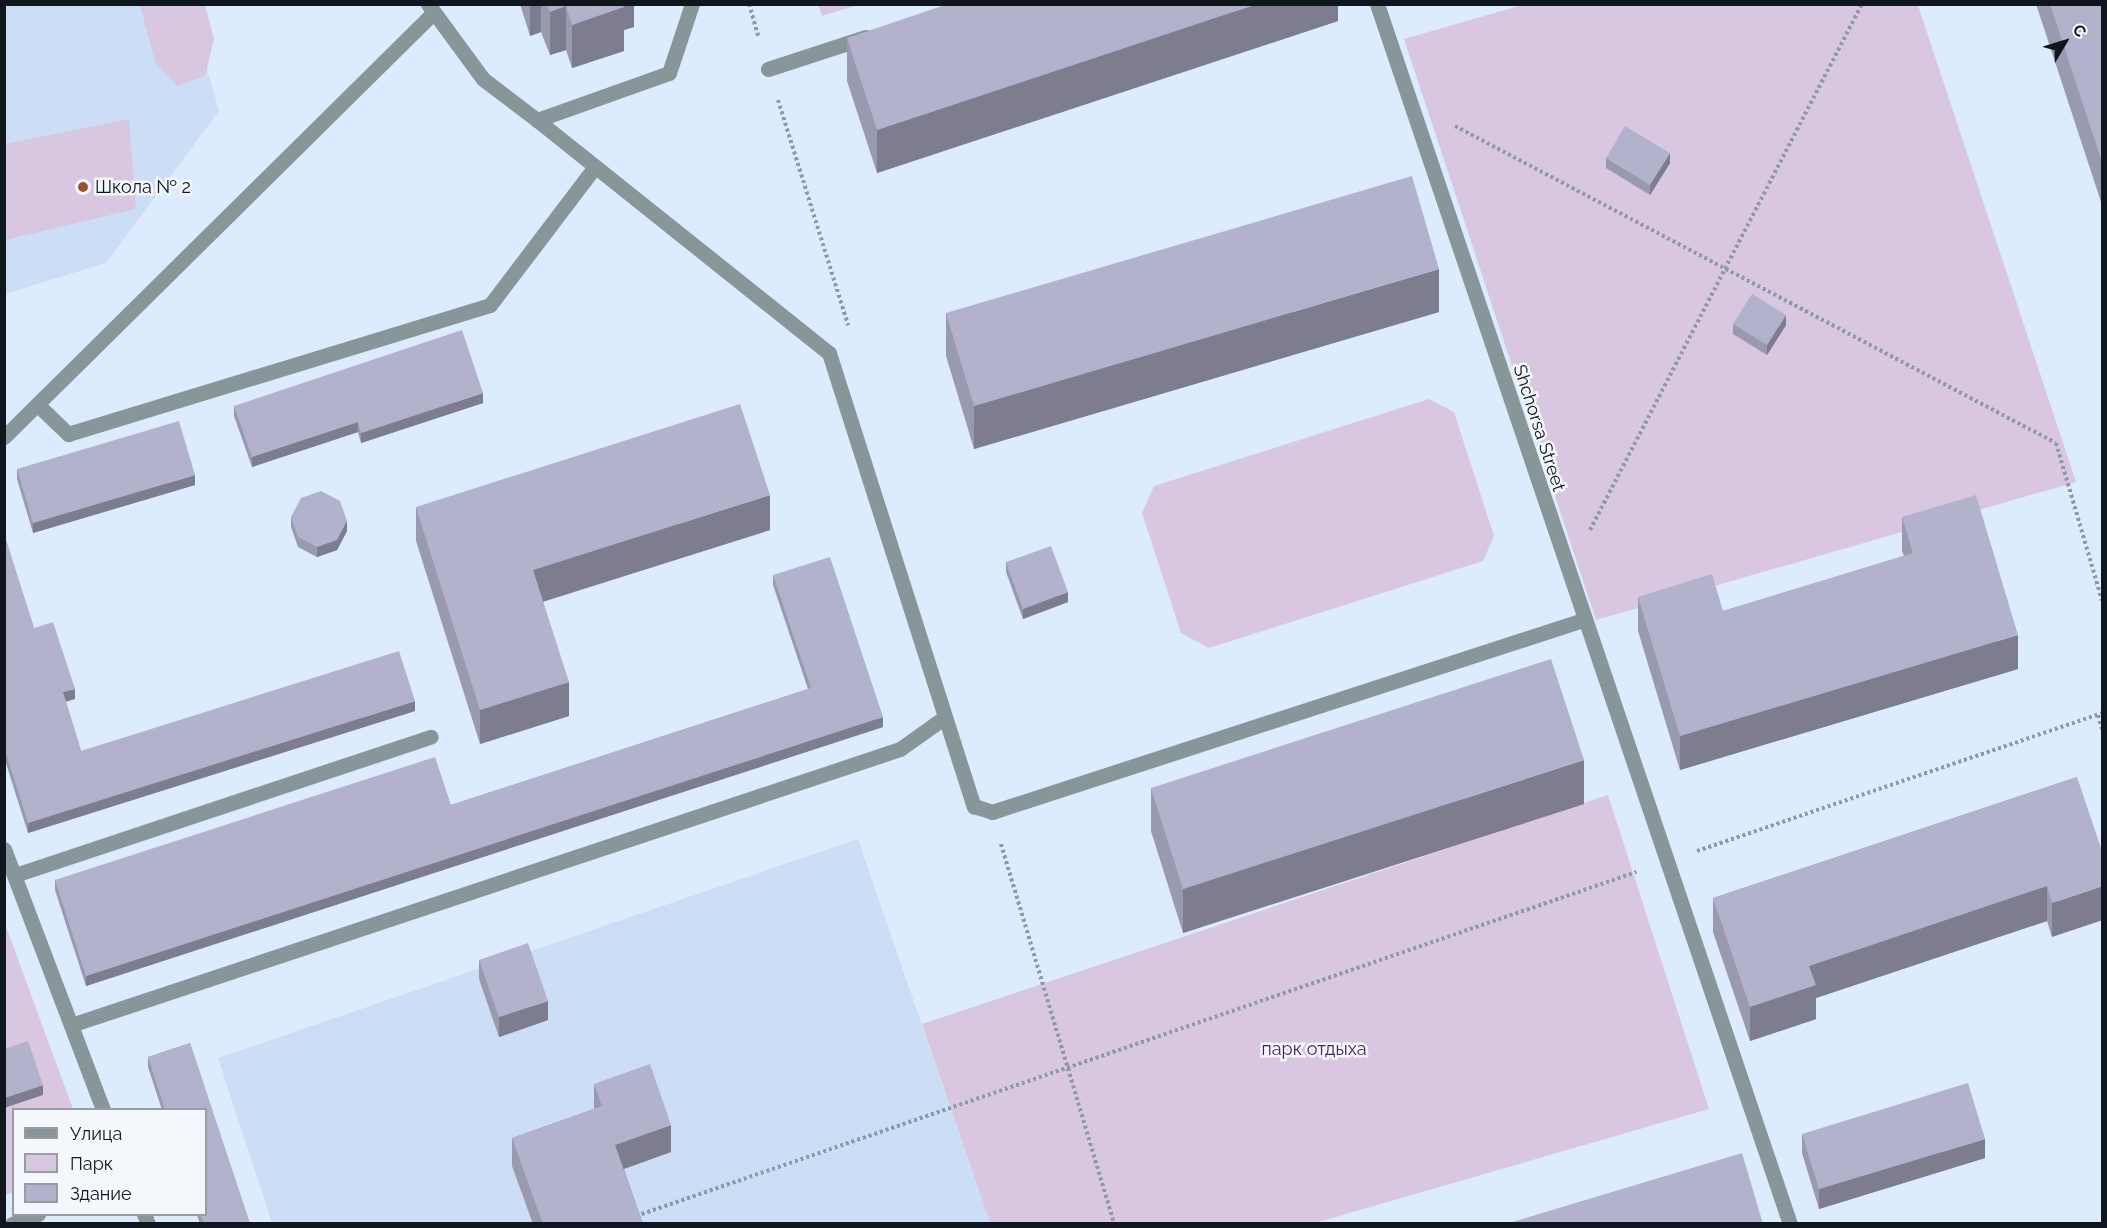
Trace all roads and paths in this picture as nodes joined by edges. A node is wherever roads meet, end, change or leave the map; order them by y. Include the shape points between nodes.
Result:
1 (692, 4) edge
2 (1377, 4) edge
3 (1862, 4) edge
4 (430, 10) edge
5 (887, 30) edge
6 (768, 69) dead end
7 (1412, 103) junction
8 (537, 120) junction
9 (594, 168) junction
10 (1725, 269) junction
11 (38, 405) junction
12 (4, 437) edge
13 (1566, 575) junction
14 (2103, 600) edge
15 (1583, 620) junction
16 (2100, 714) edge
17 (942, 719) junction
18 (2103, 729) edge
19 (431, 737) dead end
20 (4, 849) edge
21 (1669, 861) junction
22 (15, 875) junction
23 (71, 1025) junction
24 (102, 1108) edge
25 (35, 1216) edge
26 (632, 1217) edge
27 (12, 1224) edge
28 (1790, 1224) edge

1 - 8 street via 669,73
2 - 7 street, Shchorsa Street
3 - 10 path
4 - 8 street via 483,79
4 - 11 street
5 - 6 street
7 - 10 path
7 - 13 street, Shchorsa Street
8 - 9 street
9 - 11 street via 490,305 68,434
9 - 17 street via 829,353
10 - 13 path
10 - 14 path via 2056,443
11 - 12 street
13 - 15 street, Shchorsa Street
15 - 17 street via 992,812 974,806
15 - 21 street, Shchorsa Street
16 - 18 path
16 - 21 path
17 - 23 street via 900,749
19 - 22 street
20 - 22 street
21 - 26 path
21 - 28 street, Shchorsa Street
22 - 23 street
23 - 24 street
25 - 27 street

